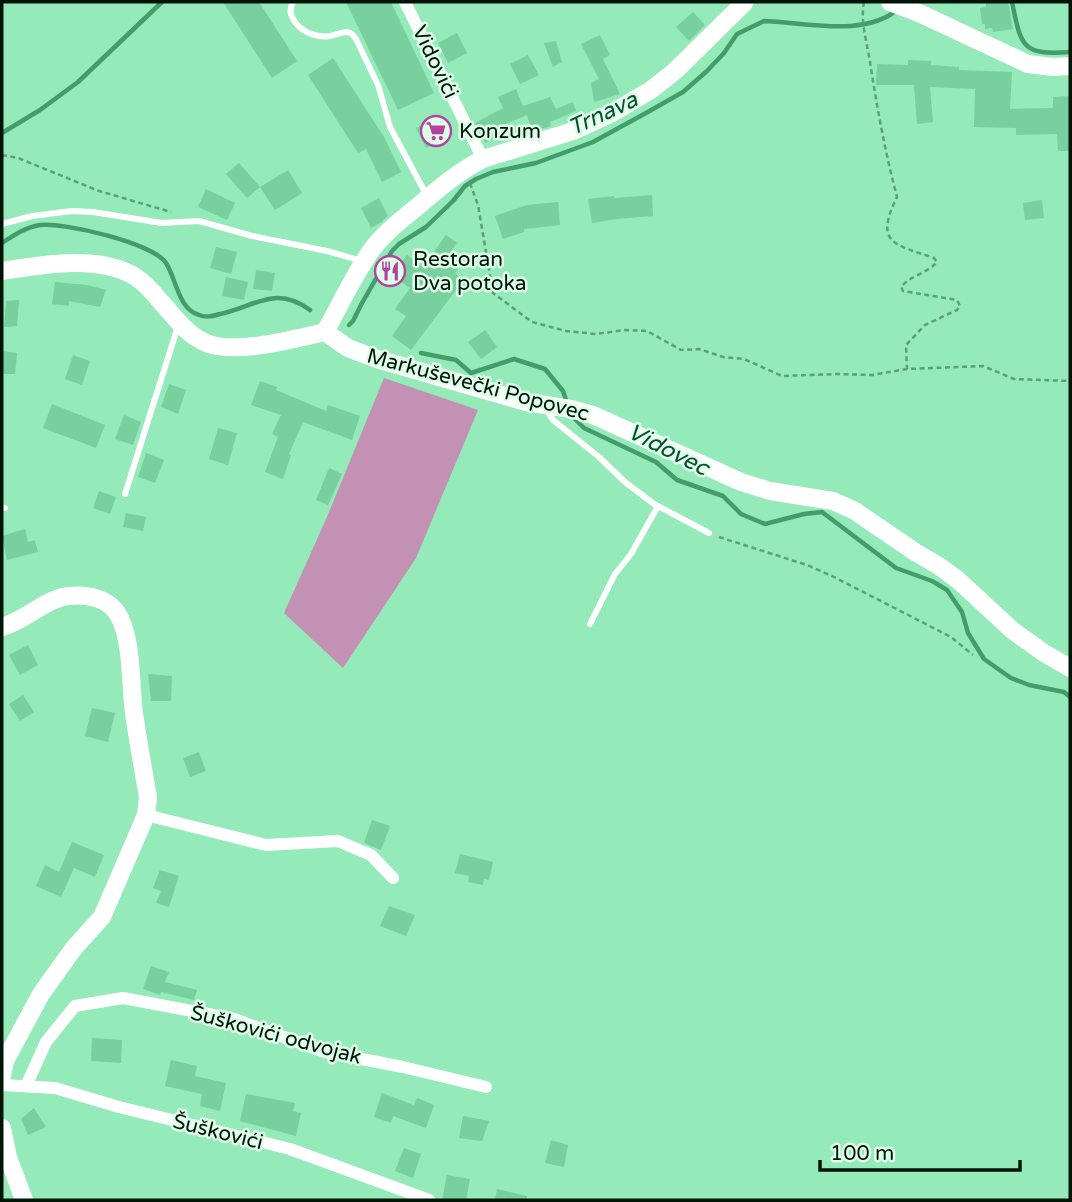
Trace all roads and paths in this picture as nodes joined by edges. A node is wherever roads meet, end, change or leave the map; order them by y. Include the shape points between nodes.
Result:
1 (293, 2) edge
2 (405, 2) edge
3 (746, 2) edge
4 (864, 2) edge
5 (898, 5) edge
6 (1070, 66) edge
7 (2, 155) edge
8 (483, 159) junction
9 (471, 186) dead end
10 (428, 198) junction
11 (199, 221) junction
12 (2, 224) edge
13 (364, 261) junction
14 (2, 271) edge
15 (179, 324) junction
16 (326, 332) junction
17 (907, 369) junction
18 (1070, 381) edge
19 (557, 407) junction
20 (125, 494) dead end
21 (658, 506) junction
22 (709, 533) joint
23 (590, 624) dead end
24 (2, 627) edge
25 (973, 655) dead end
26 (1070, 668) edge
27 (146, 815) junction
28 (393, 878) dead end
29 (2, 1076) edge
30 (2, 1085) edge
31 (26, 1086) junction
32 (486, 1087) dead end
33 (2, 1128) edge
34 (24, 1200) edge
35 (429, 1200) edge

1 - 10 lane via 291,16 309,34 347,32 356,38 378,85 390,127
2 - 8 street, Vidovići
3 - 8 street via 675,71 612,113 573,131
4 - 17 path via 862,18 897,197 886,229 898,246 937,262 901,287 957,300 960,306 925,325 906,345
5 - 6 street via 1028,64
7 - 11 path
8 - 10 street
9 - 17 path via 493,293 532,322 596,334 648,331 681,349 744,359 782,376 872,375
10 - 13 street via 393,226
11 - 12 lane via 162,223 72,211
11 - 13 lane
13 - 16 street
14 - 15 street via 46,264 109,266 135,276
15 - 16 street via 197,339 229,348
15 - 20 lane
16 - 19 street, Markuševečki Popovec via 348,348 377,359
17 - 18 path via 983,366 1014,379
19 - 21 lane via 553,420
19 - 26 street, Markuševečki Popovec via 593,415 741,482 833,501 855,511 939,566 1012,630
21 - 22 lane
21 - 23 lane
22 - 25 path via 832,576 951,637
24 - 27 street via 65,596 100,599 114,609 130,657 148,797
27 - 28 street via 266,845 338,841 371,855
27 - 29 street via 102,916 41,994 5,1061
30 - 31 street, Šuškovići
31 - 32 street, Šuškovići odvojak via 46,1042 75,1006 123,998 234,1019 325,1052
31 - 35 street, Šuškovići via 55,1088 290,1149
33 - 34 street

